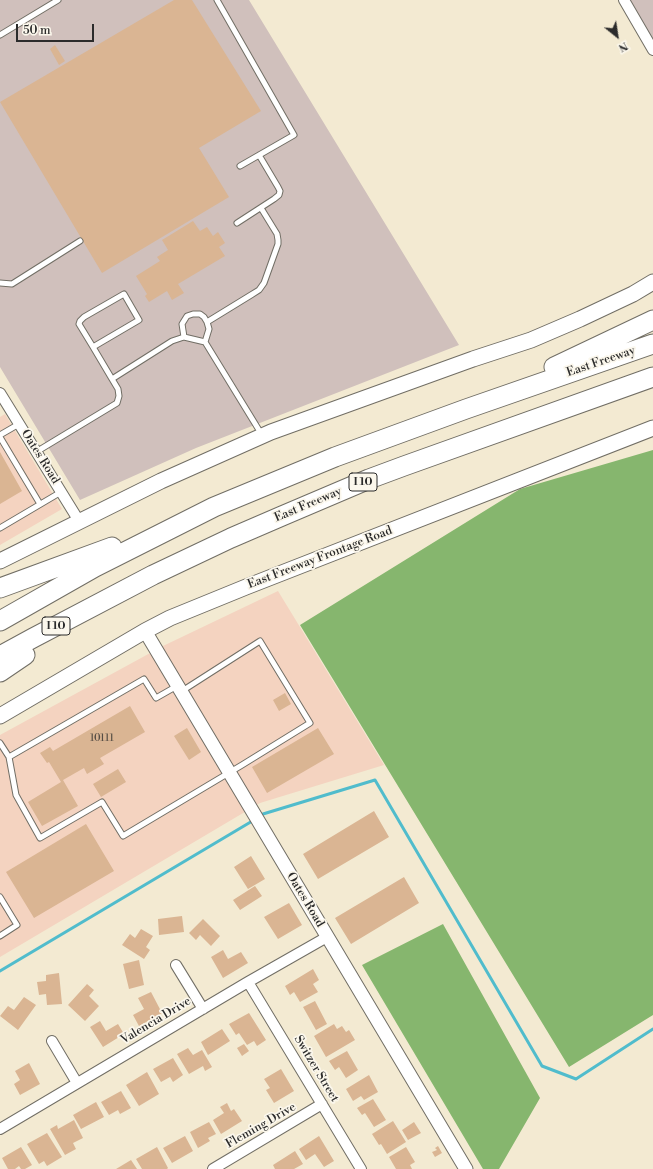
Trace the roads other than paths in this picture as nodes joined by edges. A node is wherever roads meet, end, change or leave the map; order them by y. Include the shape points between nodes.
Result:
1 (58, 0) edge
2 (217, 0) edge
3 (624, 0) edge
4 (0, 35) edge
5 (653, 50) edge
6 (259, 155) junction
7 (240, 166) dead end
8 (262, 208) junction
9 (236, 223) dead end
10 (80, 241) dead end
11 (653, 282) edge
12 (0, 283) edge
13 (653, 320) edge
14 (208, 322) junction
15 (184, 337) junction
16 (205, 342) junction
17 (653, 344) edge
18 (93, 347) junction
19 (653, 378) edge
20 (112, 379) junction
21 (0, 393) edge
22 (466, 409) junction
23 (19, 424) junction
24 (653, 428) edge
25 (0, 436) edge
26 (262, 436) junction
27 (36, 452) junction
28 (61, 492) junction
29 (40, 504) junction
30 (214, 507) junction
31 (79, 521) junction
32 (0, 528) edge
33 (0, 561) edge
34 (0, 588) edge
35 (112, 596) junction
36 (0, 621) edge
37 (145, 631) junction
38 (0, 656) edge
39 (0, 672) edge
40 (179, 689) junction
41 (0, 716) edge
42 (0, 743) edge
43 (9, 757) junction
44 (229, 773) junction
45 (0, 897) edge
46 (0, 936) edge
47 (327, 938) junction
48 (176, 965) dead end
49 (248, 982) junction
50 (203, 1009) junction
51 (52, 1041) dead end
52 (77, 1084) junction
53 (322, 1104) junction
54 (0, 1129) edge
55 (213, 1169) edge
56 (361, 1169) edge
57 (466, 1169) edge

1 - 4 lane
2 - 6 lane via 294,135
3 - 5 street
6 - 7 lane
6 - 8 lane via 280,191 274,200
8 - 9 lane
8 - 14 lane via 278,240 264,283 252,295
10 - 12 lane via 12,284
11 - 26 main road via 633,294 531,340
13 - 22 highway
14 - 15 lane via 200,314 187,316 182,324
14 - 16 lane via 209,329
15 - 16 lane
15 - 20 lane via 172,341
16 - 26 lane
17 - 22 highway, East Freeway / I 10
18 - 18 lane via 80,321 124,294 139,320
18 - 20 lane
19 - 35 highway, East Freeway / I 10 via 369,479 231,538
20 - 27 lane via 118,389 116,403
21 - 23 street, Oates Road
22 - 30 highway, East Freeway / I 10 via 335,457
23 - 25 lane
23 - 27 street, Oates Road
24 - 37 main road, East Freeway Frontage Road via 246,586
25 - 29 lane
26 - 31 main road
27 - 28 street, Oates Road
28 - 29 lane
28 - 31 street, Oates Road
29 - 32 lane
30 - 34 highway
30 - 36 highway, East Freeway / I 10 via 95,567
31 - 33 main road
35 - 38 highway, East Freeway / I 10
35 - 39 highway
37 - 40 street, Oates Road
37 - 41 main road, East Freeway Frontage Road
40 - 43 lane via 156,698 144,679
40 - 44 street, Oates Road
40 - 44 lane via 260,641 310,723
42 - 43 lane
43 - 44 lane via 16,795 40,838 102,802 123,836
44 - 47 street, Oates Road
45 - 46 lane via 17,925
47 - 49 street, Valencia Drive
47 - 57 street, Oates Road
48 - 50 street
49 - 50 street, Valencia Drive
49 - 53 street, Switzer Street
50 - 52 street, Valencia Drive
51 - 52 street
52 - 54 street, Valencia Drive
53 - 55 street, Fleming Drive
53 - 56 street, Switzer Street

